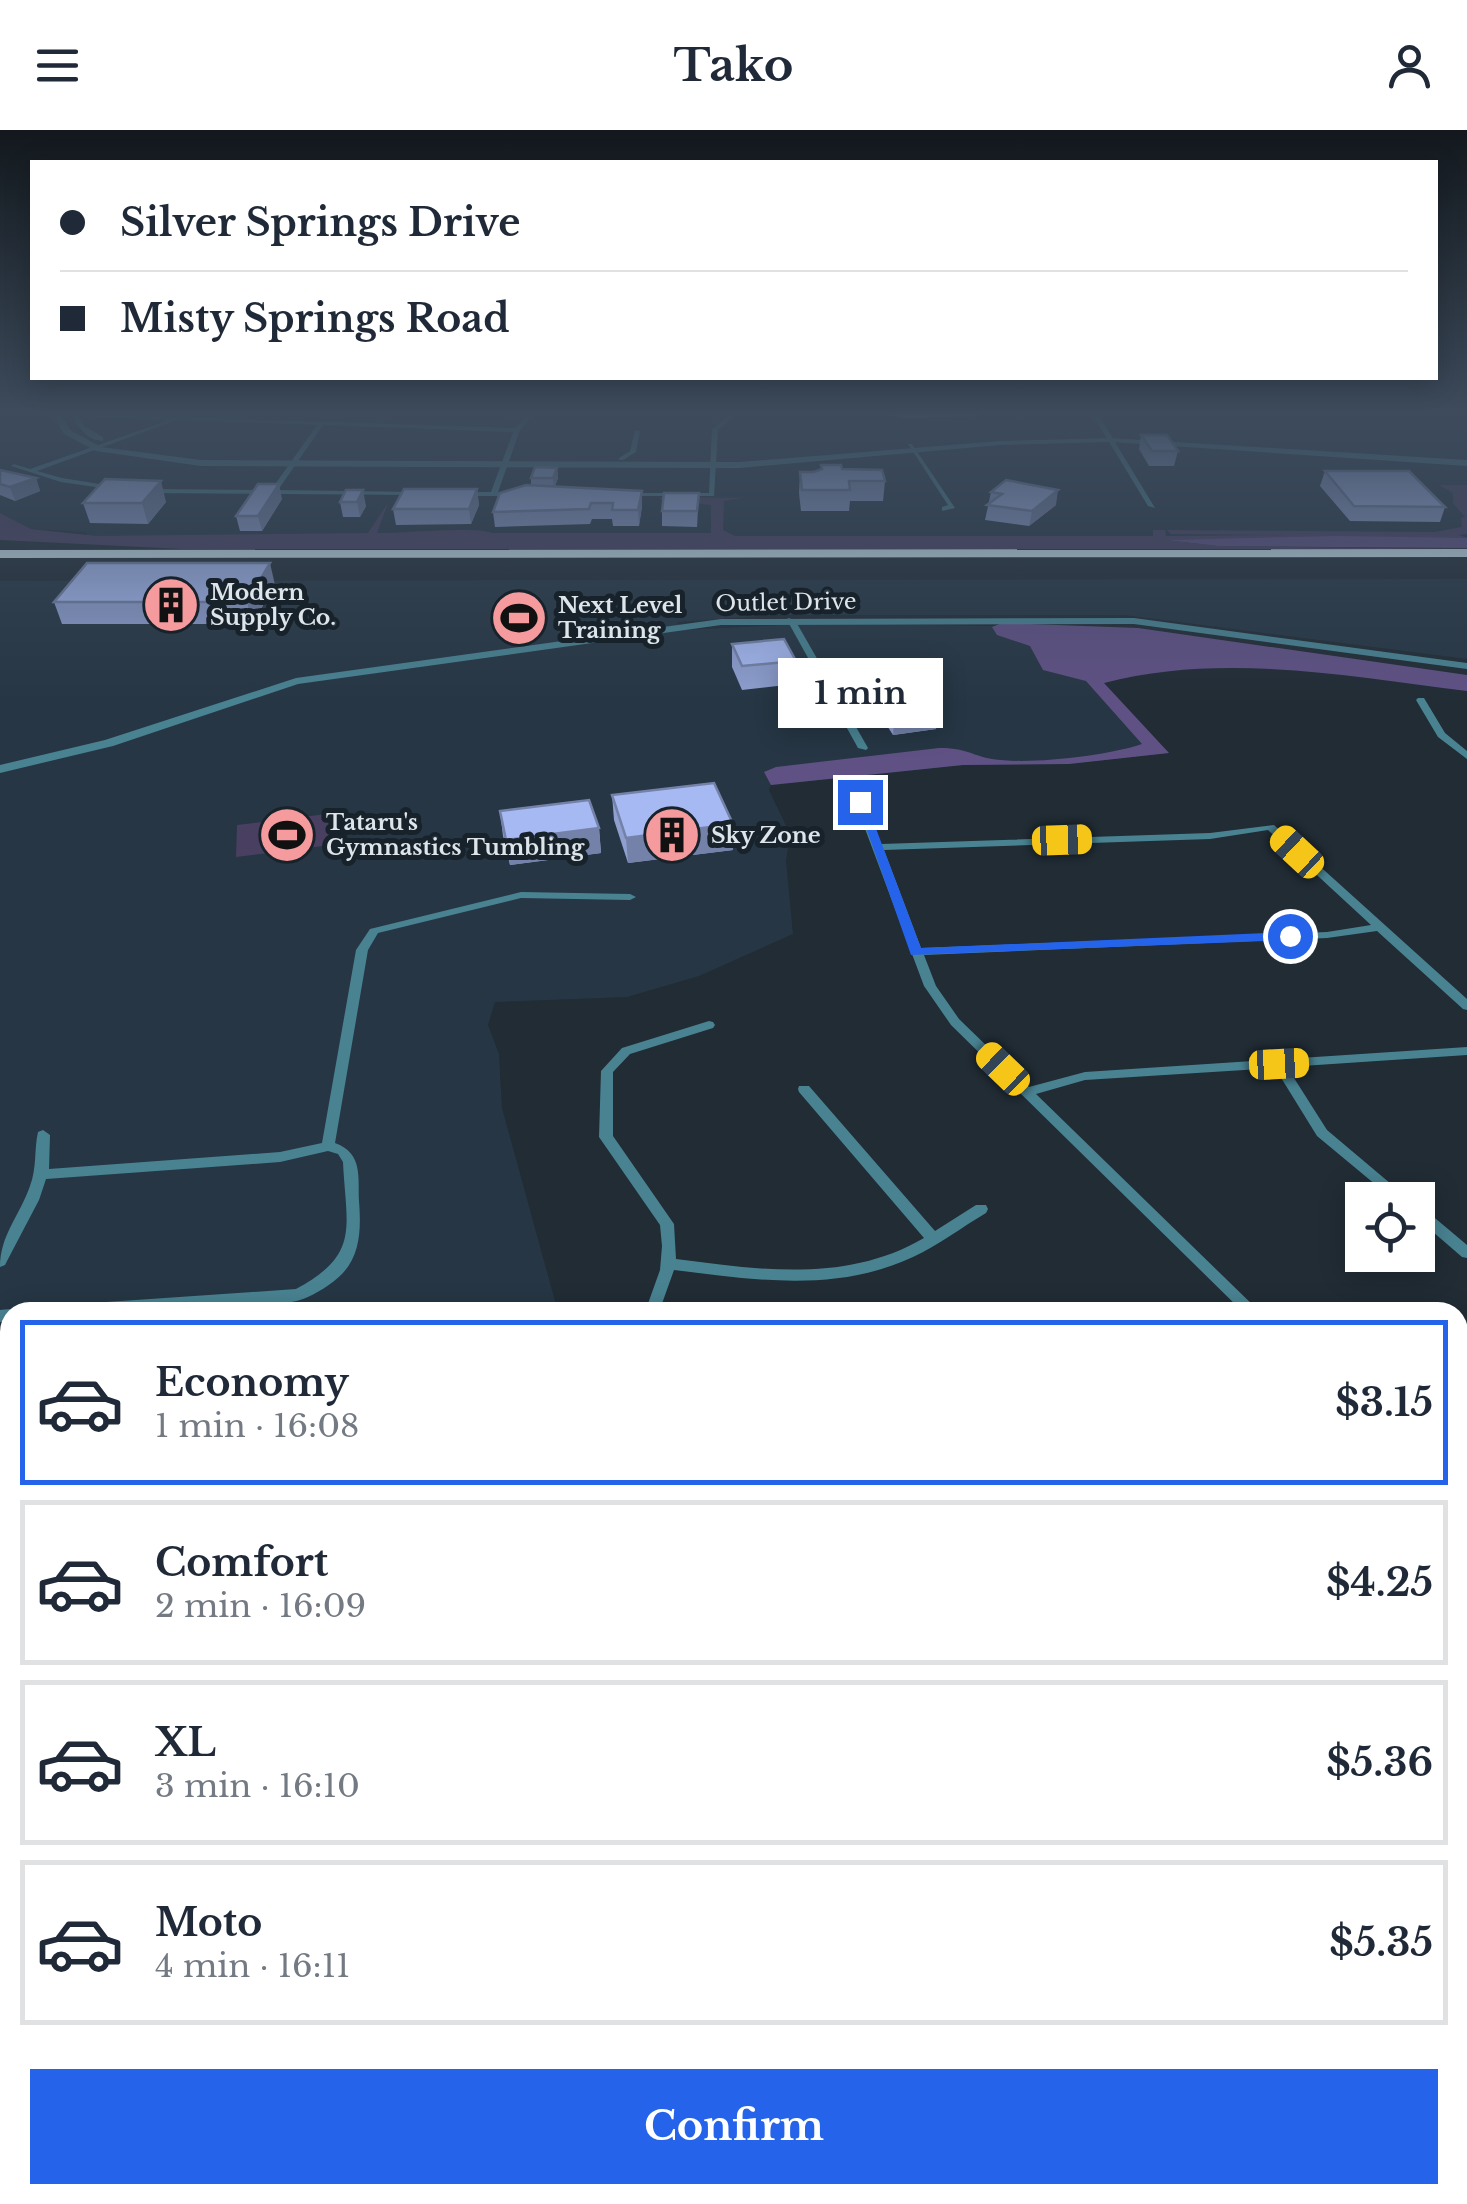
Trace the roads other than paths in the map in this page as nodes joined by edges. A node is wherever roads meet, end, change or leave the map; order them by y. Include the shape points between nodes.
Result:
1 (0, 546) edge
2 (204, 553) junction
3 (0, 554) edge
4 (1467, 554) edge
5 (0, 562) edge
6 (288, 562) junction
7 (1467, 562) edge
8 (0, 570) edge
9 (791, 620) junction
10 (1467, 666) edge
11 (1422, 700) dead end
12 (863, 748) dead end
13 (1467, 756) edge
14 (0, 769) edge
15 (860, 802) dead end
16 (1270, 827) joint
17 (877, 847) junction
18 (630, 897) dead end
19 (1379, 927) junction
20 (916, 952) junction
21 (1467, 984) edge
22 (1445, 987) junction
23 (1467, 1006) edge
24 (709, 1025) dead end
25 (1467, 1050) edge
26 (1279, 1064) junction
27 (804, 1089) dead end
28 (1027, 1092) junction
29 (43, 1135) dead end
30 (328, 1146) junction
31 (42, 1174) junction
32 (1381, 1182) edge
33 (981, 1209) dead end
34 (1435, 1227) edge
35 (933, 1238) junction
36 (1467, 1254) edge
37 (0, 1261) edge
38 (667, 1264) junction
39 (195, 1302) edge
40 (659, 1302) edge
41 (1242, 1302) edge

1 - 2 highway
2 - 3 highway
2 - 4 highway
5 - 6 highway
6 - 7 highway
6 - 8 highway
9 - 10 street, Outlet Drive via 1134,621
9 - 12 street
9 - 14 street, Outlet Drive via 686,626 328,674 93,748
11 - 13 street via 1442,735
15 - 17 street
16 - 17 street via 1210,836
16 - 19 street
17 - 20 street
18 - 30 street via 521,894 374,931 362,950
19 - 20 street via 1327,935
19 - 22 street
20 - 28 street via 955,1022
21 - 22 street
22 - 23 street
24 - 38 street via 626,1052 607,1071 606,1137 667,1224
25 - 26 street
26 - 28 street via 1085,1076
26 - 32 street via 1322,1133
27 - 35 street
28 - 41 street
29 - 31 street
30 - 31 street via 280,1157
30 - 39 street via 343,1150 350,1162 352,1252 322,1284 298,1295
31 - 37 street
33 - 35 street
34 - 36 street
35 - 38 street via 902,1256 819,1278
38 - 40 street

